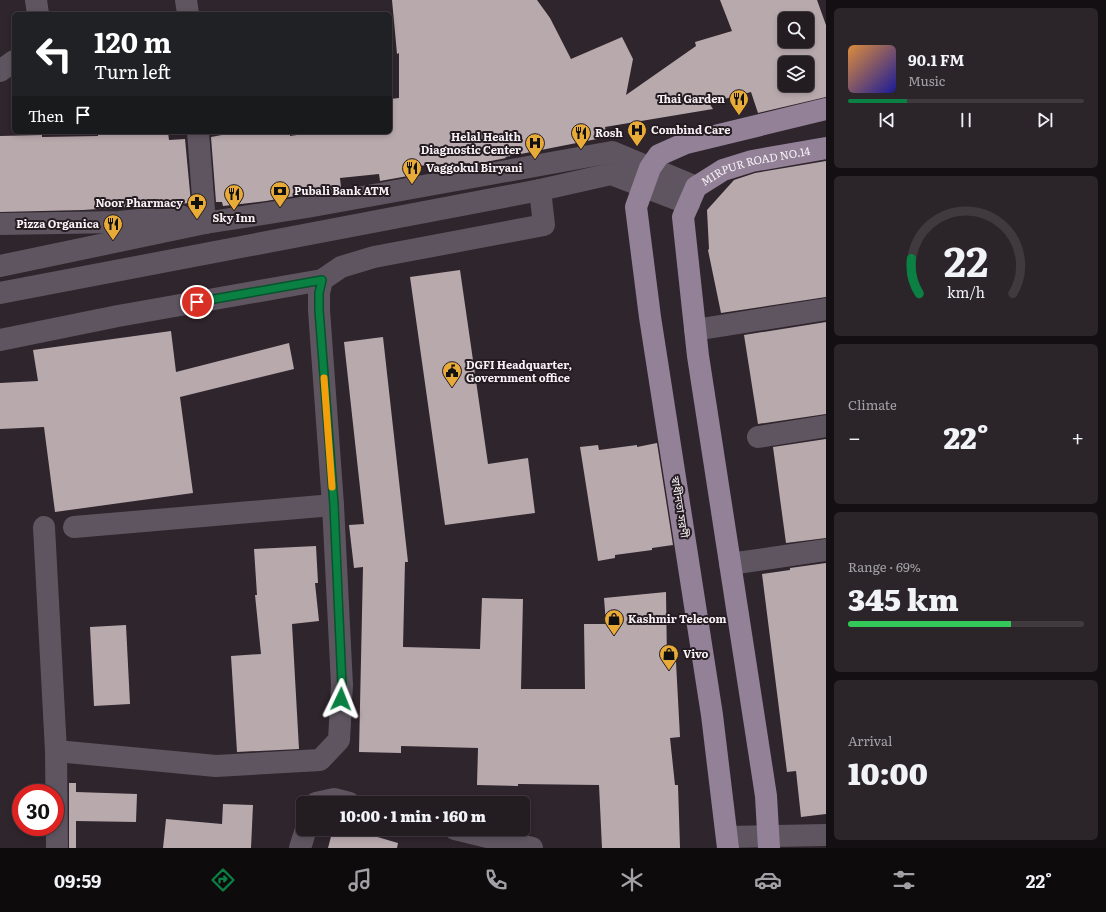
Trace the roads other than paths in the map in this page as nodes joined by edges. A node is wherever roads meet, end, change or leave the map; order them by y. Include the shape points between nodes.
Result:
1 (36, 0) edge
2 (186, 0) edge
3 (38, 12) edge
4 (188, 12) edge
5 (12, 62) edge
6 (0, 71) edge
7 (826, 109) edge
8 (198, 134) edge
9 (826, 148) edge
10 (647, 177) junction
11 (540, 190) junction
12 (689, 203) junction
13 (204, 218) junction
14 (0, 224) edge
15 (0, 266) edge
16 (322, 280) junction
17 (0, 293) edge
18 (826, 309) edge
19 (695, 330) junction
20 (0, 340) edge
21 (826, 426) edge
22 (758, 437) dead end
23 (334, 505) junction
24 (44, 527) dead end
25 (74, 527) dead end
26 (826, 550) edge
27 (730, 564) junction
28 (56, 751) junction
29 (826, 835) edge
30 (304, 836) edge
31 (483, 836) edge
32 (768, 842) edge
33 (727, 843) edge
34 (57, 848) edge
35 (300, 848) edge
36 (532, 848) edge

1 - 3 street
2 - 4 street
5 - 6 street
7 - 10 main road via 686,143 659,155
8 - 13 street
9 - 12 main road, MIRPUR ROAD NO.14 via 752,161 723,170
10 - 11 street via 611,174
10 - 12 street
10 - 13 street via 612,152 307,207
10 - 33 main road, স্বাধীনতা সরণী via 636,207 650,317 712,715
11 - 16 street via 544,225 374,257 341,267
11 - 17 street
12 - 19 main road
13 - 14 street
13 - 15 street
16 - 20 street
16 - 23 street via 319,310
18 - 19 street
19 - 27 main road
21 - 22 street
23 - 25 street
23 - 28 street via 342,693 339,740 320,760 216,766
24 - 28 street
26 - 27 street
27 - 32 main road via 766,796
28 - 34 street
29 - 32 street
30 - 35 street
31 - 36 street
32 - 33 street

